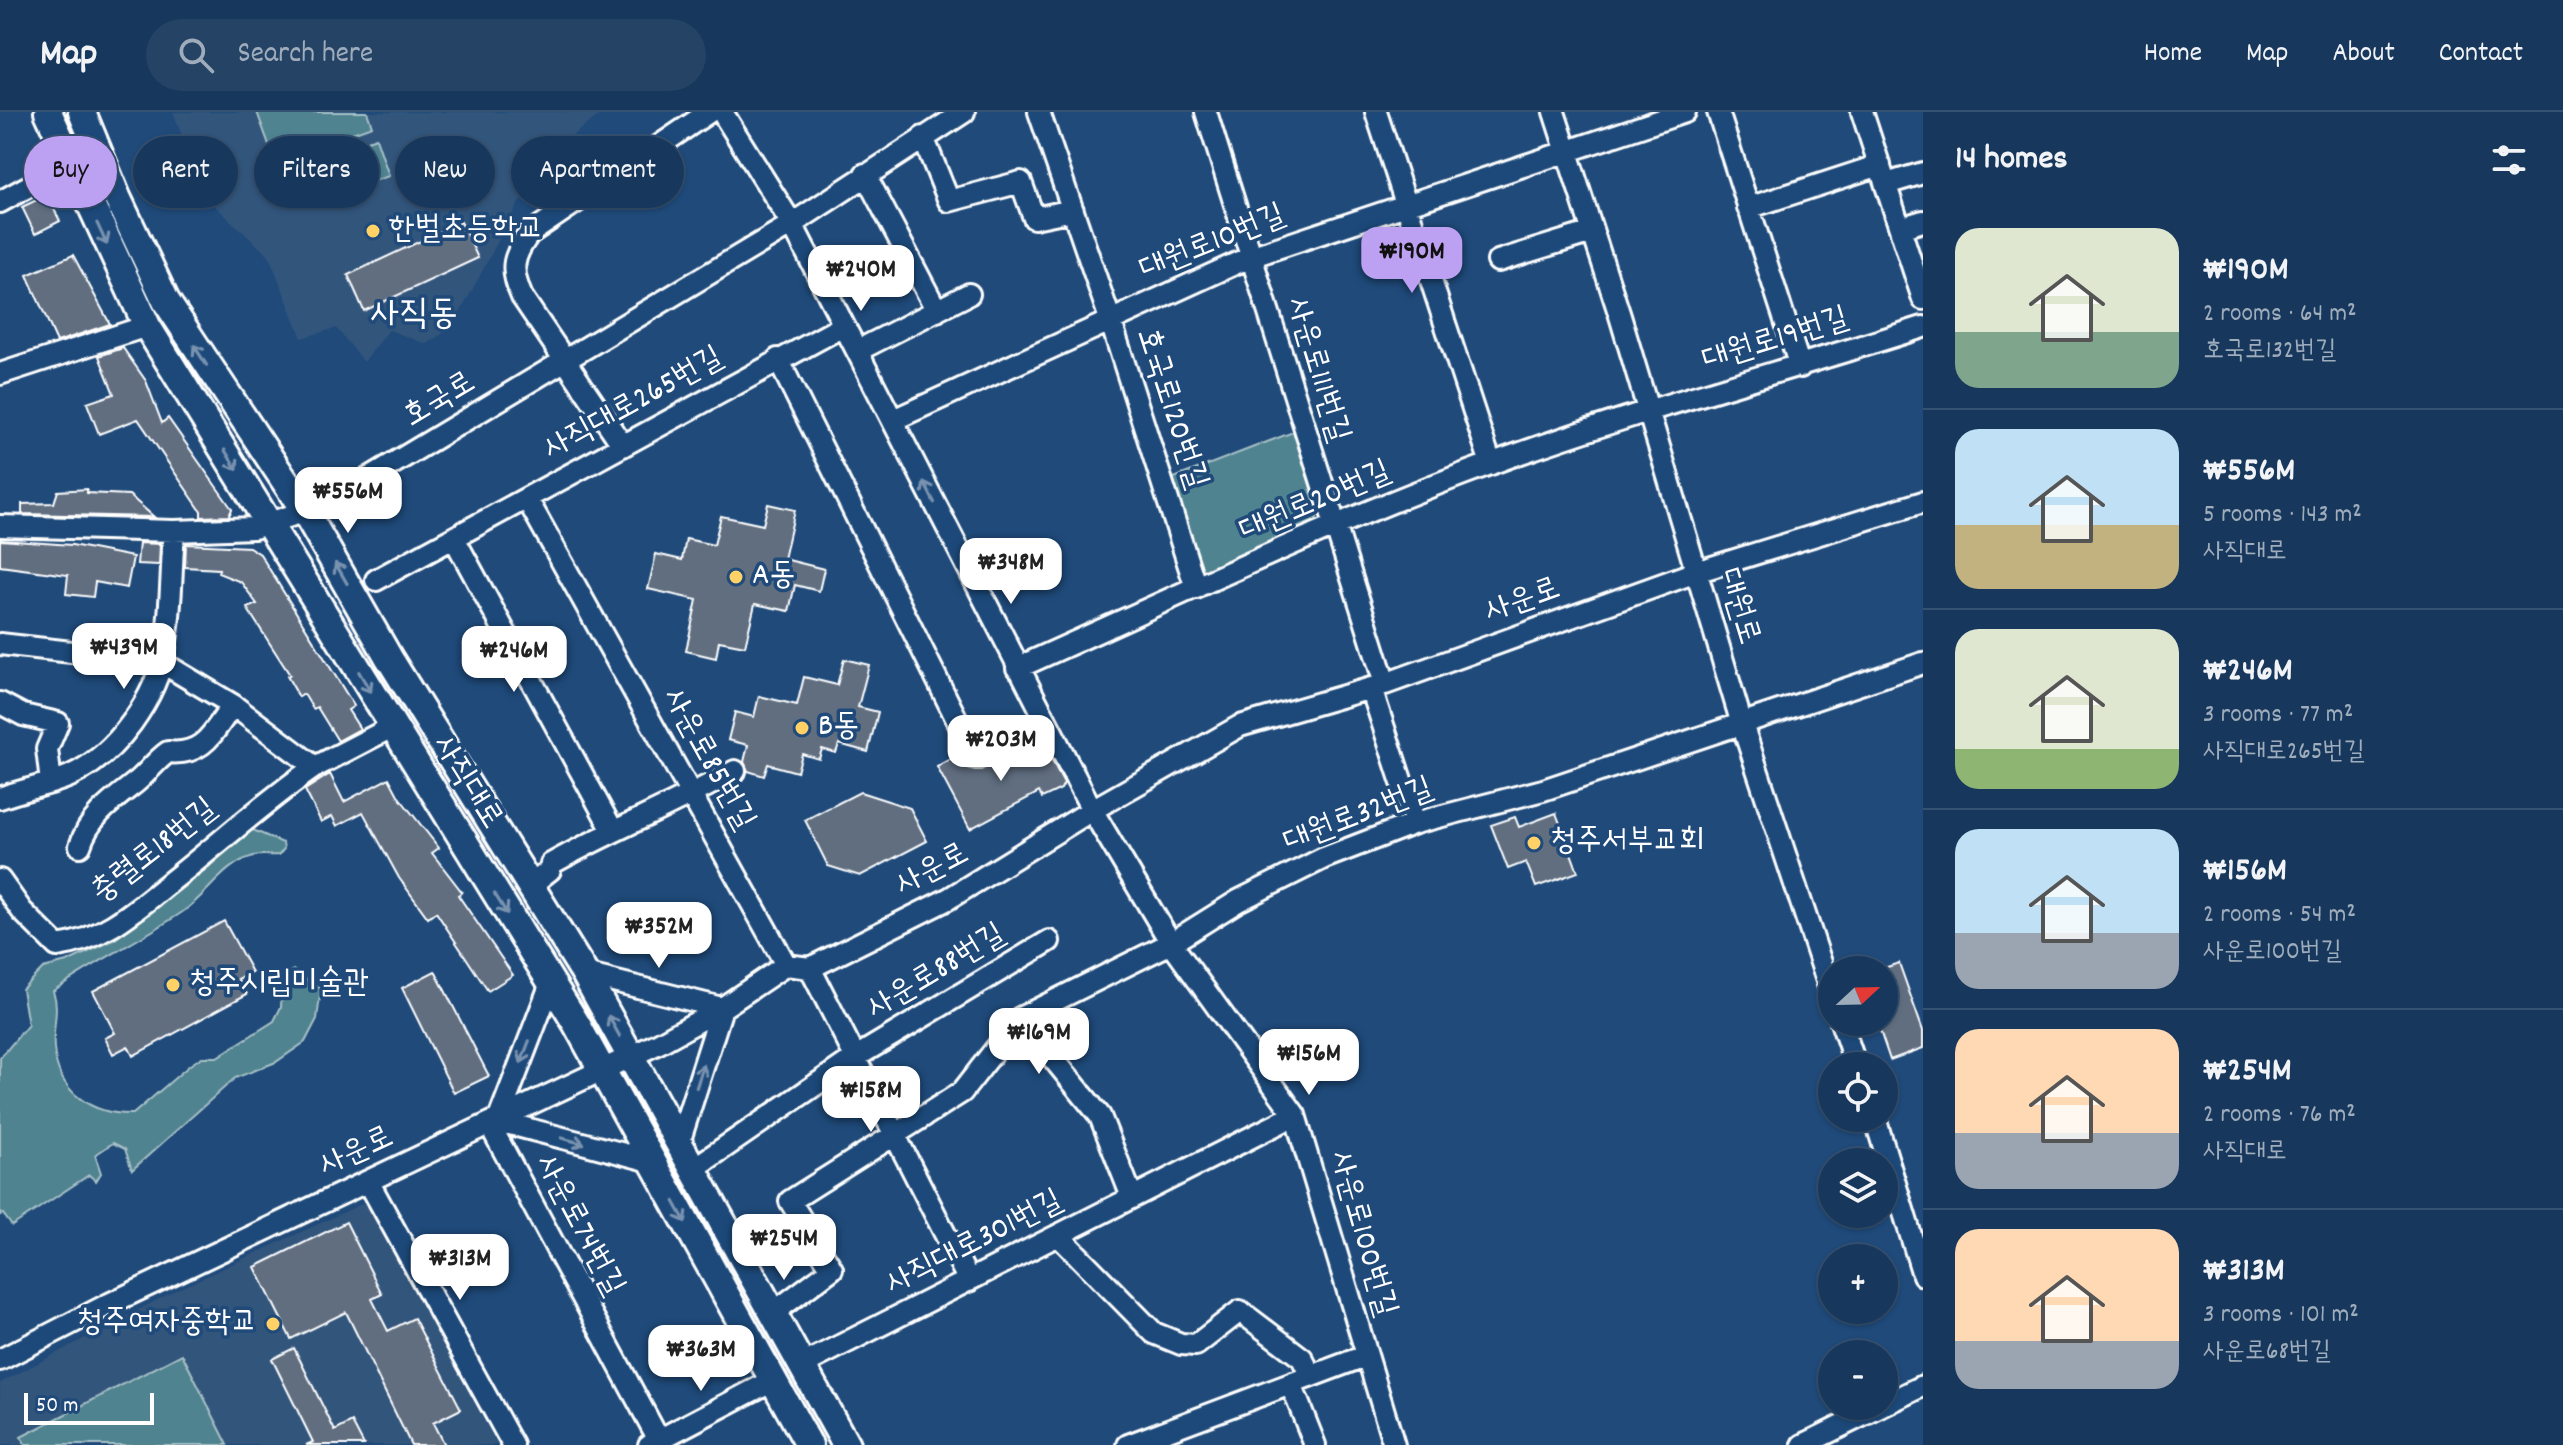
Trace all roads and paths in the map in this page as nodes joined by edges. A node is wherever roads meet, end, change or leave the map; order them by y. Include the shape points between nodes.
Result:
1 (48, 112) edge
2 (82, 112) edge
3 (709, 112) edge
4 (722, 112) edge
5 (964, 112) edge
6 (1039, 112) edge
7 (1206, 112) edge
8 (1376, 112) edge
9 (1554, 112) edge
10 (1685, 112) edge
11 (1718, 112) edge
12 (1862, 112) edge
13 (58, 136) edge
14 (923, 137) junction
15 (1566, 153) junction
16 (1923, 173) edge
17 (865, 174) junction
18 (1883, 175) junction
19 (24, 189) edge
20 (0, 202) edge
21 (1406, 206) junction
22 (90, 208) edge
23 (1748, 208) junction
24 (1073, 210) junction
25 (1923, 221) edge
26 (792, 224) junction
27 (1900, 228) junction
28 (1592, 232) junction
29 (1250, 257) junction
30 (1498, 261) dead end
31 (969, 294) dead end
32 (1923, 299) edge
33 (937, 311) junction
34 (1110, 319) junction
35 (147, 326) junction
36 (843, 326) junction
37 (1923, 327) edge
38 (857, 351) junction
39 (778, 359) junction
40 (566, 361) junction
41 (1800, 367) junction
42 (0, 374) edge
43 (1645, 411) junction
44 (893, 420) junction
45 (623, 446) junction
46 (1491, 464) junction
47 (527, 499) junction
48 (1923, 502) edge
49 (306, 513) junction
50 (271, 525) junction
51 (1333, 525) junction
52 (0, 526) edge
53 (174, 531) junction
54 (454, 538) junction
55 (1696, 572) junction
56 (376, 580) dead end
57 (1196, 588) junction
58 (0, 644) edge
59 (161, 662) junction
60 (1923, 663) edge
61 (1017, 668) junction
62 (1378, 686) junction
63 (0, 703) edge
64 (233, 705) junction
65 (1741, 721) junction
66 (1046, 723) junction
67 (392, 727) junction
68 (315, 767) junction
69 (735, 771) dead end
70 (51, 783) junction
71 (692, 796) junction
72 (0, 798) edge
73 (1092, 810) junction
74 (1415, 823) junction
75 (612, 829) junction
76 (80, 846) dead end
77 (0, 880) edge
78 (531, 885) junction
79 (1049, 941) dead end
80 (1171, 943) junction
81 (1819, 956) edge
82 (786, 965) junction
83 (810, 968) junction
84 (585, 974) junction
85 (551, 983) junction
86 (722, 1008) junction
87 (1020, 1018) junction
88 (631, 1056) junction
89 (856, 1057) junction
90 (601, 1071) junction
91 (1295, 1115) junction
92 (494, 1123) junction
93 (895, 1132) junction
94 (1879, 1132) edge
95 (679, 1143) junction
96 (651, 1161) junction
97 (693, 1169) junction
98 (368, 1181) junction
99 (1132, 1197) junction
100 (1058, 1235) junction
101 (1923, 1275) edge
102 (969, 1281) junction
103 (773, 1313) junction
104 (1365, 1356) junction
105 (0, 1360) edge
106 (802, 1365) junction
107 (1311, 1376) junction
108 (773, 1380) junction
109 (1291, 1384) junction
110 (1923, 1386) edge
111 (1898, 1398) edge
112 (1853, 1420) edge
113 (654, 1442) edge
114 (513, 1445) edge
115 (809, 1445) edge
116 (846, 1445) edge
117 (1128, 1445) edge
118 (1315, 1445) edge
119 (1394, 1445) edge
120 (1803, 1445) edge

1 - 13 main road, 사직대로
49 -> 2 main road, 사직대로 via 166,301
3 - 40 street via 529,234 514,255 512,275 522,297
4 - 26 street, 사운로100번길
5 - 14 street, 호국로
6 - 24 street, 호국로120번길
7 - 29 street, 사운로111번길
8 - 21 street
9 - 15 street, 대원로
10 - 15 street, 대원로10번길
11 - 23 street
12 - 18 street
14 - 17 street, 호국로
14 - 24 street via 949,201 1021,182 1034,218
15 - 21 street, 대원로10번길
15 - 28 street, 대원로
16 - 18 street
17 - 26 street, 호국로
17 - 33 street
18 - 23 street
18 - 27 street
19 - 20 street
21 - 29 street, 대원로10번길
21 - 46 street
22 -> 35 main road, 사직대로
23 - 41 street
24 - 34 street, 호국로120번길
25 - 27 street
26 - 36 street, 사운로100번길
26 - 40 street, 호국로
27 - 32 street
28 - 30 street
28 - 43 street, 대원로
29 - 34 street, 대원로10번길
29 - 51 street, 사운로111번길
31 - 33 street
33 - 38 street
34 - 44 street, 대원로10번길
34 - 57 street, 호국로120번길
35 - 42 street
35 -> 50 main road, 사직대로
36 - 38 street, 사운로100번길
36 - 39 street, 사직대로265번길
37 - 41 street, 대원로19번길
38 - 44 street, 사운로100번길
39 - 45 street, 사직대로265번길
39 - 66 street via 976,758
40 - 45 street
40 - 49 street, 호국로
41 - 43 street, 대원로19번길
43 - 46 street, 대원로20번길
43 - 55 street, 대원로
61 -> 44 street, 사운로100번길
45 - 47 street, 사직대로265번길
46 - 51 street, 대원로20번길
47 - 54 street, 사직대로265번길
47 - 71 street, 사운로85번길
48 - 55 street, 사운로
49 - 50 street, 호국로
78 -> 49 main road, 사직대로 via 389,658
50 - 53 street, 호국로
50 -> 67 main road, 사직대로
51 - 57 street, 대원로20번길
51 - 62 street, 사운로111번길
52 - 53 street, 호국로
53 - 59 street
54 - 56 street, 사직대로265번길
54 - 75 street
55 - 62 street, 사운로
55 - 65 street, 대원로
57 - 61 street, 대원로20번길
58 - 59 street
59 - 64 street
59 - 70 street via 128,728 113,745 94,762
60 - 65 street, 대원로32번길
61 - 66 street, 사운로100번길
62 - 73 street, 사운로 via 1240,726
62 - 74 street, 사운로111번길
63 - 70 street via 58,723 47,749
64 - 68 street
64 - 76 street via 202,745 187,754 168,752 114,797 85,831
65 - 74 street, 대원로32번길 via 1543,790
65 - 81 street, 대원로
66 - 73 street, 사운로100번길
67 - 68 street, 충렬로18번길
67 -> 85 main road, 사직대로
68 - 77 street, 충렬로18번길 via 140,907 73,944 57,946 44,936
69 - 71 street
70 - 72 street
71 - 75 street
71 - 82 street, 사운로85번길
73 - 80 street, 사운로100번길
73 - 83 street, 사운로 via 948,899
74 - 80 street, 대원로32번길 via 1324,858 1238,901
75 - 78 street via 551,864
78 - 84 main road, 사직대로
79 - 89 street, 사운로88번길
80 - 87 street, 대원로32번길
80 - 91 street, 사운로100번길
82 - 83 street
82 - 86 street, 사운로
83 - 89 street, 사운로88번길
84 - 86 street
88 -> 84 main road, 사직대로
85 - 90 main road, 사직대로
85 -> 92 street
86 - 88 street, 사운로
95 -> 86 street
87 - 93 street, 대원로32번길 via 962,1092
87 - 99 street via 1100,1116
88 - 90 street, 사운로
88 - 95 main road, 사직대로
89 - 93 street, 사운로88번길
89 - 97 street
90 - 92 street, 사운로
90 - 96 main road, 사직대로
91 - 99 street, 사직대로301번길
91 - 104 street, 사운로100번길
92 -> 96 street
92 - 98 street, 사운로
92 - 113 street, 사운로74번길
93 - 102 street, 사운로88번길
93 - 103 street via 790,1201 832,1269
94 - 101 street
95 - 97 main road, 사직대로
96 -> 108 main road, 사직대로
97 - 103 main road, 사직대로
98 - 105 street, 사운로
98 - 114 street
99 - 100 street, 사직대로301번길
100 - 102 street, 사직대로301번길
100 - 107 street via 1154,1333 1196,1345 1240,1311 1302,1358
102 - 106 street, 사직대로301번길
103 - 106 main road, 사직대로
104 - 107 street
104 - 119 street, 사운로100번길
106 - 116 main road, 사직대로
107 - 109 street
108 - 113 street
108 - 115 main road, 사직대로
109 - 117 street
109 - 118 street
110 - 111 street
112 - 120 street

